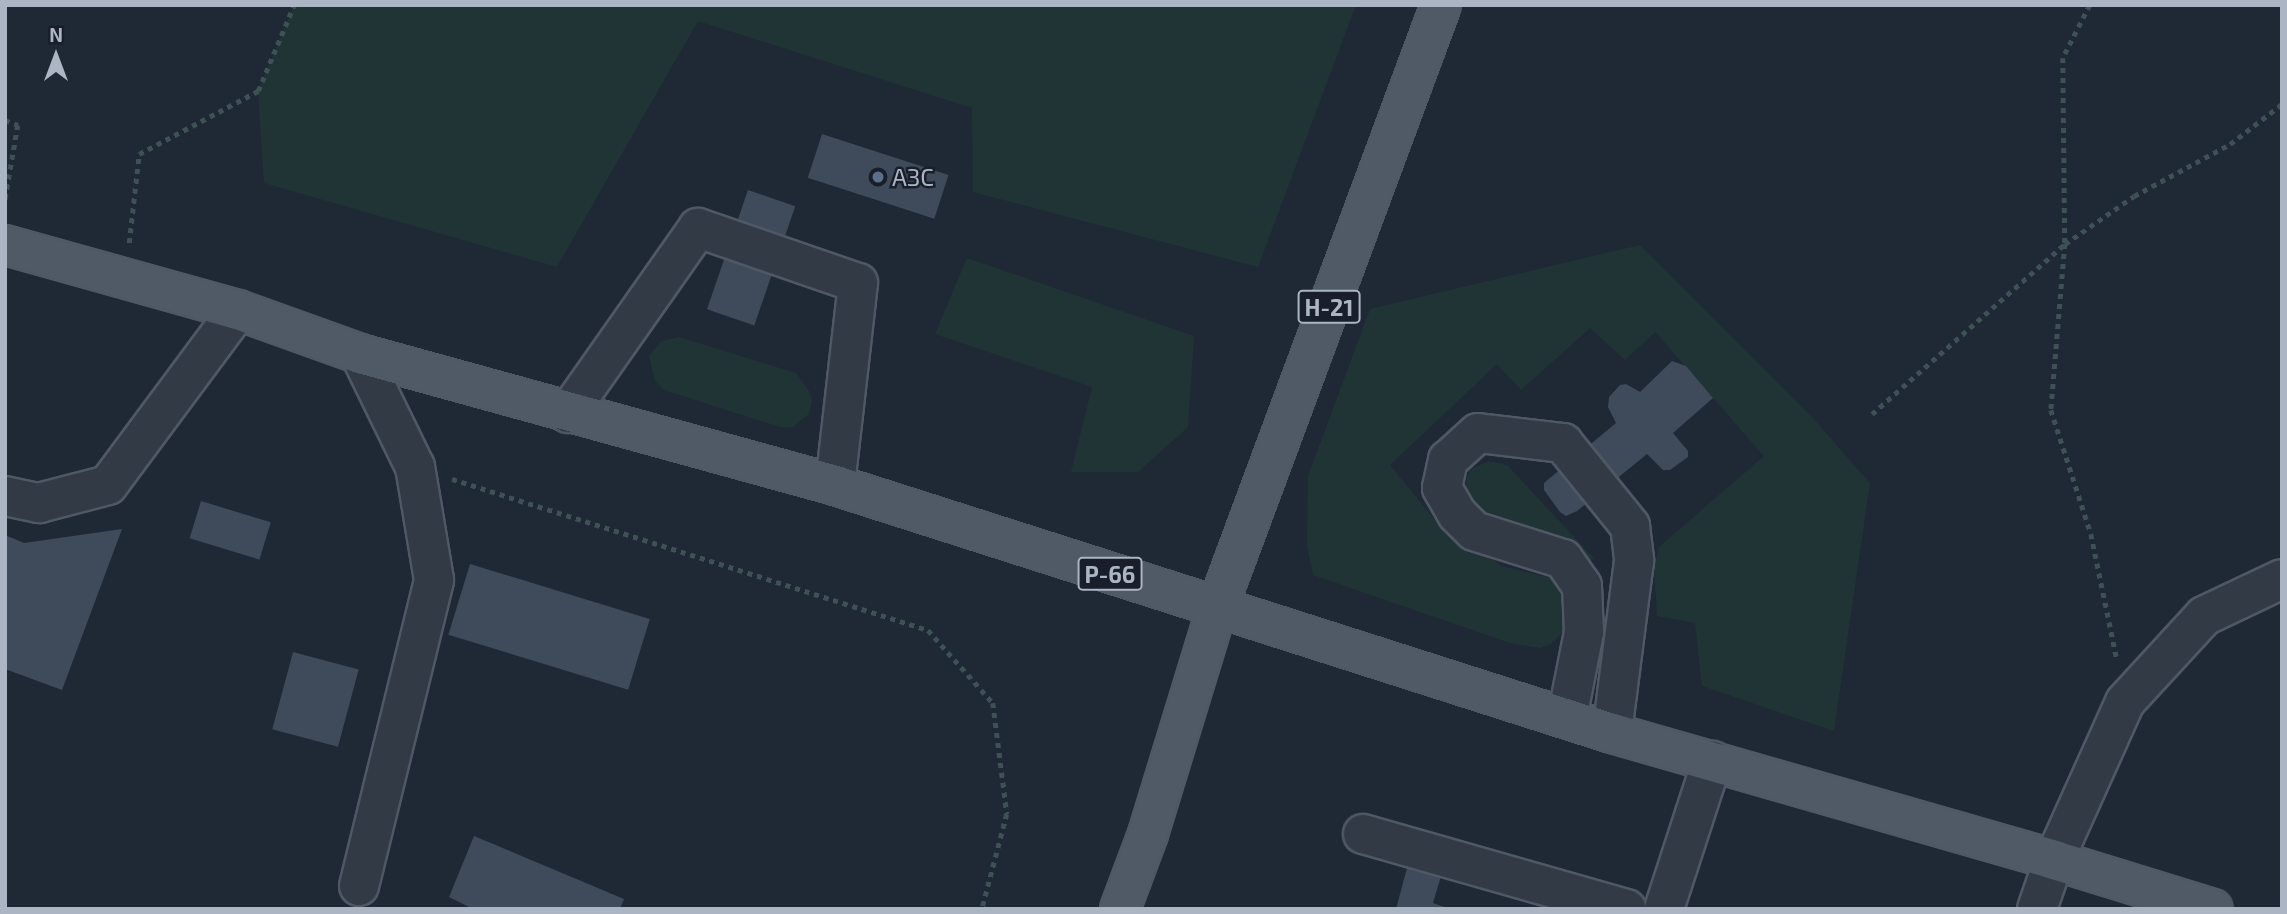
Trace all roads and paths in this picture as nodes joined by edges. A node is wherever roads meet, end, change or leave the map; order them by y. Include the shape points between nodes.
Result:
1 (294, 5) edge
2 (1441, 5) edge
3 (2090, 5) edge
4 (2282, 104) edge
5 (5, 120) edge
6 (5, 201) edge
7 (2065, 244) junction
8 (5, 245) edge
9 (125, 279) junction
10 (238, 310) junction
11 (360, 354) junction
12 (568, 413) junction
13 (1872, 414) dead end
14 (415, 467) junction
15 (835, 485) junction
16 (5, 496) edge
17 (2282, 579) edge
18 (1217, 608) junction
19 (2125, 702) junction
20 (1567, 718) junction
21 (1612, 733) junction
22 (1712, 761) junction
23 (1363, 834) dead end
24 (2054, 860) junction
25 (359, 886) dead end
26 (982, 909) edge
27 (1119, 909) edge
28 (1627, 909) edge
29 (1664, 909) edge
30 (2037, 909) edge
31 (2213, 909) edge

1 - 9 path via 258,91 139,155
2 - 18 main road, Н-21
3 - 7 path via 2063,58
4 - 7 path via 2230,144 2134,196
5 - 6 path via 19,125
7 - 13 path
7 - 19 path via 2051,410 2091,534
8 - 9 main road, Р-66
9 - 10 main road, Р-66
10 - 11 main road, Р-66
10 - 16 street via 108,485 38,503
11 - 12 main road, Р-66
11 - 14 street
12 - 15 main road, Р-66
12 - 15 street via 698,228 858,283
14 - 25 street via 434,580
14 - 26 path via 928,629 993,703 1007,814
15 - 18 main road, Р-66
17 - 19 street via 2204,615
18 - 20 main road, Р-66
18 - 27 main road, Н-21 via 1148,834
19 - 24 street
20 - 21 main road, Р-66
20 - 21 street via 1584,632 1582,586 1563,559 1474,531 1457,514 1442,488 1448,460 1478,433 1563,443 1630,526 1634,561
21 - 22 main road, Р-66
22 - 24 main road, Р-66
22 - 29 street
23 - 28 street
24 - 30 street
24 - 31 main road, Р-66

